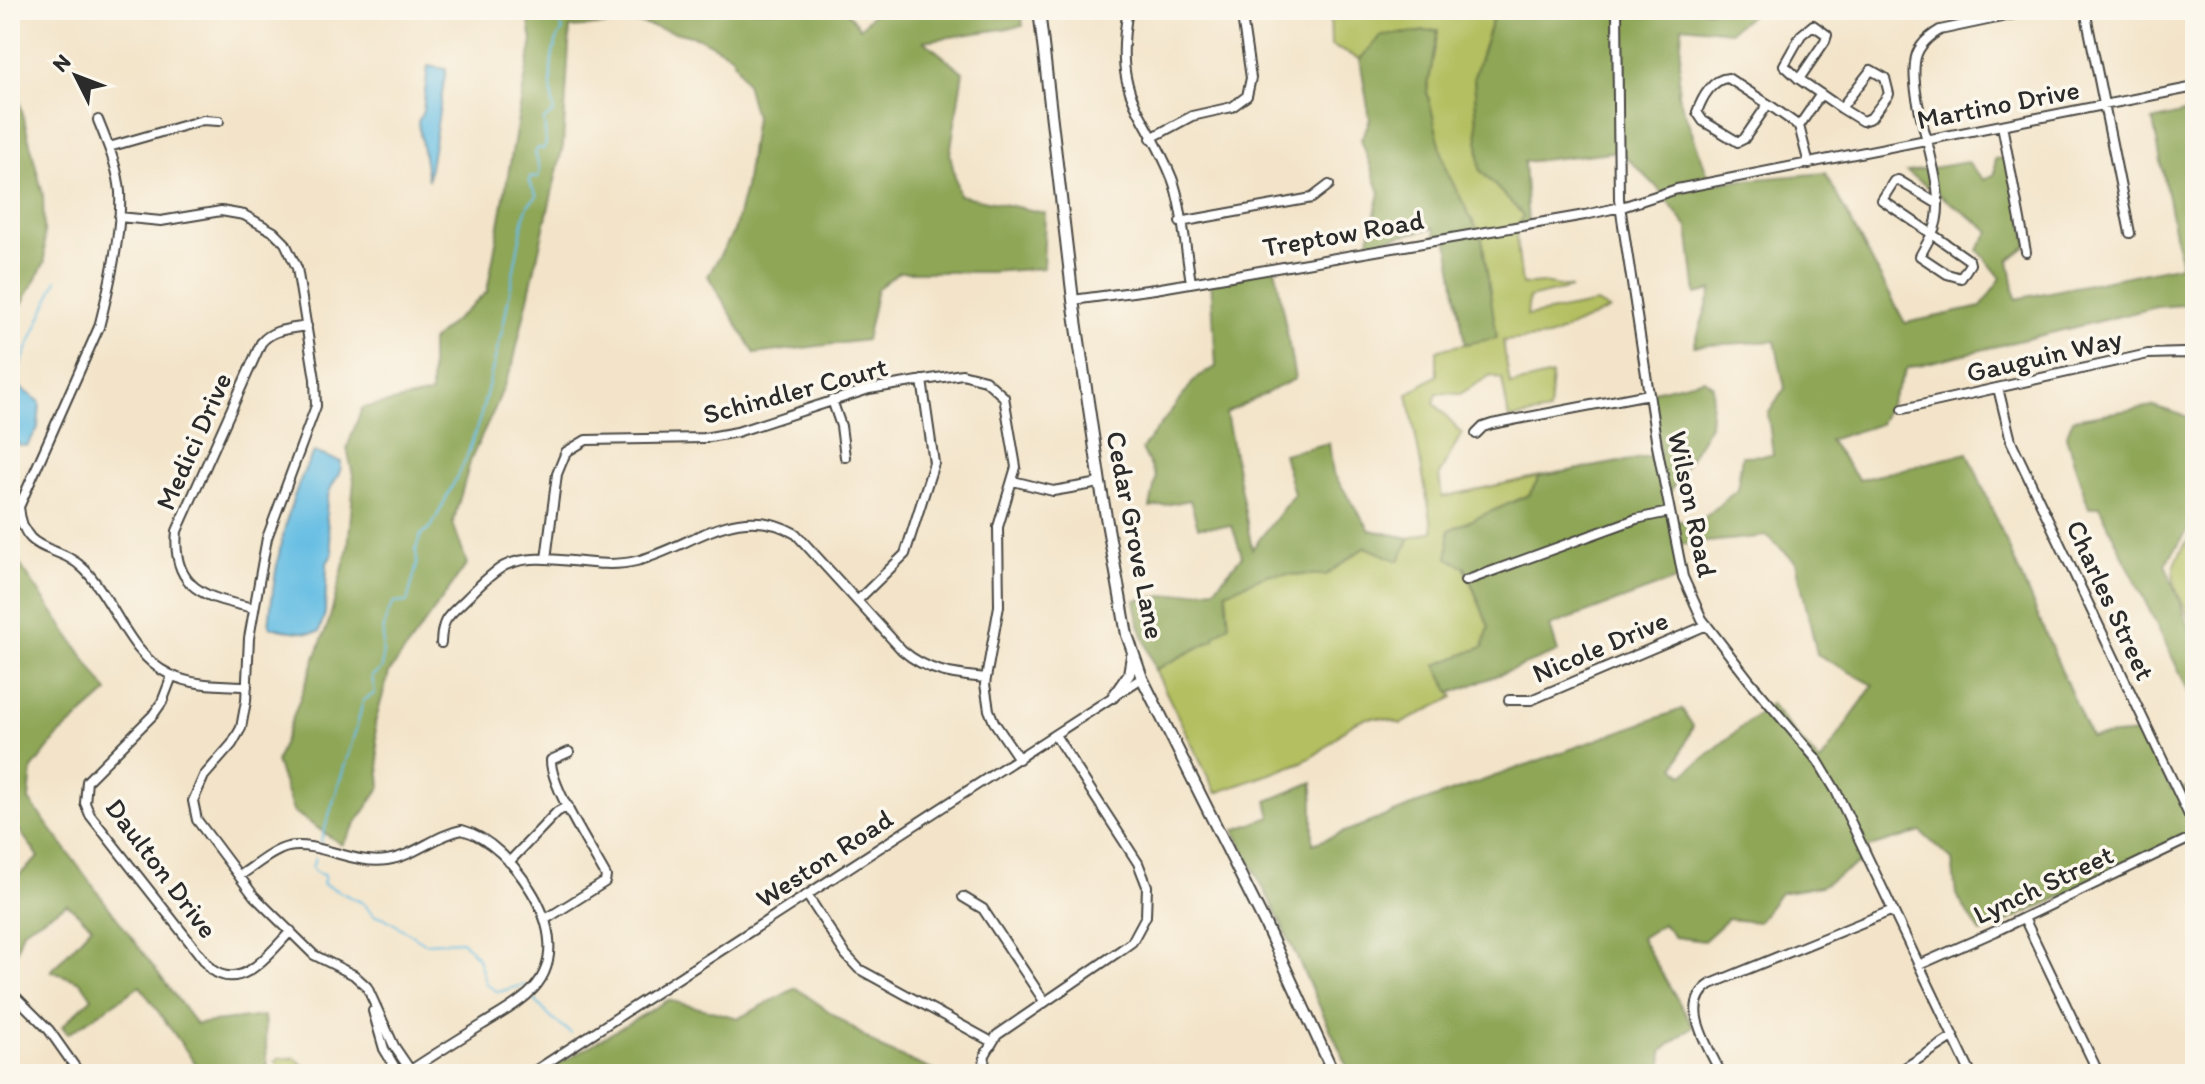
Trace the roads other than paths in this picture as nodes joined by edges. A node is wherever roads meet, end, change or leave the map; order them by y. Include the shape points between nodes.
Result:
1 (1039, 10) edge
2 (1128, 10) edge
3 (1241, 10) edge
4 (1617, 10) edge
5 (2035, 10) edge
6 (2085, 10) edge
7 (1799, 79) junction
8 (2195, 87) edge
9 (1821, 94) junction
10 (1768, 104) junction
11 (2105, 105) junction
12 (1841, 108) junction
13 (98, 120) dead end
14 (219, 121) dead end
15 (2002, 125) junction
16 (1799, 126) junction
17 (1151, 138) junction
18 (1926, 140) junction
19 (109, 147) junction
20 (1809, 164) junction
21 (1329, 185) dead end
22 (1938, 204) junction
23 (1620, 207) junction
24 (119, 217) junction
25 (1180, 222) junction
26 (2130, 233) dead end
27 (1932, 234) junction
28 (2026, 252) dead end
29 (1191, 282) junction
30 (1073, 300) junction
31 (307, 326) junction
32 (2195, 356) edge
33 (922, 380) junction
34 (1998, 388) junction
35 (1649, 394) junction
36 (832, 400) junction
37 (1903, 409) dead end
38 (1476, 434) dead end
39 (845, 457) dead end
40 (1013, 481) junction
41 (1100, 483) junction
42 (1669, 512) junction
43 (546, 559) junction
44 (1465, 581) dead end
45 (857, 601) junction
46 (254, 608) junction
47 (1707, 625) junction
48 (441, 643) dead end
49 (1132, 650) junction
50 (172, 676) junction
51 (986, 678) junction
52 (1142, 678) junction
53 (247, 686) junction
54 (1113, 697) junction
55 (1509, 700) dead end
56 (1055, 735) junction
57 (569, 752) dead end
58 (1019, 759) junction
59 (568, 806) junction
60 (2195, 828) edge
61 (2184, 841) dead end
62 (509, 862) junction
63 (239, 876) junction
64 (807, 895) junction
65 (963, 897) dead end
66 (1893, 910) junction
67 (2024, 918) junction
68 (546, 919) junction
69 (291, 931) junction
70 (1919, 965) junction
71 (10, 991) edge
72 (1044, 1001) junction
73 (1953, 1037) junction
74 (992, 1042) junction
75 (407, 1073) edge
76 (80, 1074) edge
77 (530, 1074) edge
78 (983, 1074) edge
79 (1334, 1074) edge
80 (1721, 1074) edge
81 (1895, 1074) edge
82 (1971, 1074) edge
83 (2099, 1074) edge

1 - 30 main road, Cedar Grove Lane
2 - 17 street via 1122,57 1125,82
3 - 17 street via 1251,78 1247,96 1232,107 1192,116
4 - 23 street, Wilson Road
5 - 18 street via 1930,36 1914,64
6 - 11 street
7 - 7 street via 1785,68 1786,58 1808,27 1816,26 1827,35
7 - 9 street
8 - 11 street, Martino Drive
9 - 12 street
9 - 16 street
10 - 10 street via 1725,78 1713,84 1697,112 1738,142
10 - 16 street
11 - 15 street, Martino Drive
11 - 26 street
12 - 12 street via 1862,121 1871,118 1889,94 1887,82 1871,70
13 - 19 street
14 - 19 street via 203,120
15 - 18 street, Martino Drive
15 - 28 street
16 - 20 street
17 - 25 street via 1172,177
18 - 20 street, Martino Drive
18 - 22 street
19 - 24 street via 119,182
20 - 23 street, Martino Drive via 1677,189
21 - 25 street via 1312,198
22 - 27 street
22 - 27 street via 1898,180 1882,197
23 - 29 street, Treptow Road
23 - 35 street, Wilson Road
24 - 31 street via 161,221 221,211 261,223 285,243 297,268
24 - 50 street via 99,327 28,484 19,507 21,526 32,541 81,566 150,662
25 - 29 street
27 - 27 street via 1920,256 1961,278 1969,260
29 - 30 street, Treptow Road
30 - 41 main road, Cedar Grove Lane
31 - 46 street via 316,406 274,515
31 - 46 street, Medici Drive via 277,331 261,343 177,531 175,550 191,586 219,601
32 - 34 street, Gauguin Way via 2148,354
33 - 36 street, Schindler Court
33 - 40 street, Schindler Court via 962,374 985,380 1004,397 1016,457
33 - 45 street via 934,463 905,554
34 - 37 street, Gauguin Way
34 - 60 street, Charles Street via 2011,441
35 - 38 street via 1492,424
35 - 42 street, Wilson Road
36 - 39 street
36 - 43 street, Schindler Court via 704,438 596,438 574,446 557,474
40 - 41 street via 1053,491
40 - 51 street, Schindler Court via 998,527 999,606
41 - 49 main road, Cedar Grove Lane
42 - 44 street
42 - 47 street, Wilson Road via 1683,577
43 - 45 street via 602,566 637,561 740,522 779,524 796,534
43 - 48 street via 513,562 491,575 442,625
45 - 51 street via 917,662 941,672
46 - 53 street
47 - 55 street, Nicole Drive via 1531,700
47 - 66 street, Wilson Road via 1818,761
49 - 52 main road, Cedar Grove Lane
49 - 54 main road via 1129,674
50 - 53 street
50 - 69 street, Daulton Drive via 153,715 87,781 90,815 220,976 247,973
51 - 58 street, Schindler Court via 989,710
52 - 54 street, Weston Road
52 - 79 main road, Cedar Grove Lane
53 - 63 street via 241,728 204,776 193,801 197,820
54 - 56 street, Weston Road
56 - 58 street, Weston Road
56 - 72 street via 1138,863 1149,899 1132,942
57 - 59 street via 551,760
58 - 64 street, Weston Road
59 - 62 street
59 - 68 street via 605,882
61 - 67 street, Lynch Street
62 - 63 street via 481,837 462,830 405,857 386,860 285,848
62 - 68 street
63 - 69 street
64 - 74 street via 859,969
64 - 77 street, Weston Road
65 - 72 street via 983,909
66 - 70 street, Wilson Road
66 - 80 street via 1700,992 1696,1015
67 - 70 street, Lynch Street
67 - 83 street
68 - 75 street via 550,954 530,992
69 - 75 street via 314,955 367,987
70 - 73 street, Wilson Road
71 - 76 street via 49,1030
72 - 74 street
73 - 81 street
73 - 82 street, Wilson Road
74 - 78 street

